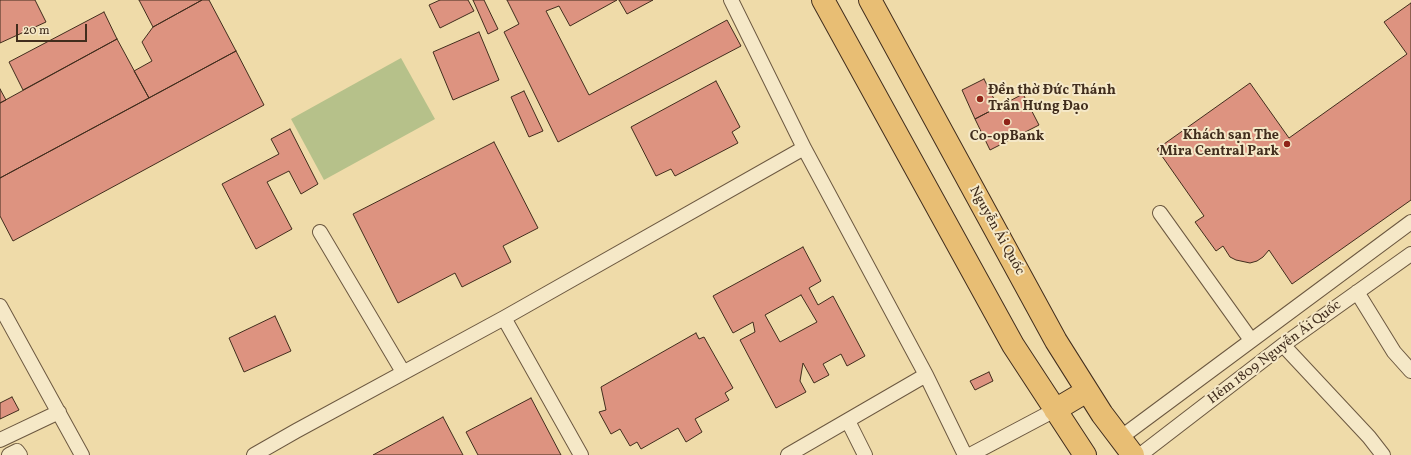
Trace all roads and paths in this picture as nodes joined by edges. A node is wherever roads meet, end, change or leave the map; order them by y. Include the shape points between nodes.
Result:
1 (731, 0) edge
2 (823, 0) edge
3 (870, 0) edge
4 (804, 148) junction
5 (1160, 213) dead end
6 (1411, 222) edge
7 (320, 232) dead end
8 (1411, 254) edge
9 (1357, 292) junction
10 (0, 306) edge
11 (504, 318) junction
12 (1251, 340) junction
13 (1283, 345) junction
14 (1411, 371) edge
15 (403, 372) junction
16 (926, 375) junction
17 (1087, 391) junction
18 (1055, 410) junction
19 (59, 412) junction
20 (848, 421) junction
21 (1120, 438) junction
22 (0, 440) edge
23 (9, 455) edge
24 (20, 455) edge
25 (82, 455) edge
26 (254, 455) edge
27 (581, 455) edge
28 (788, 455) edge
29 (865, 455) edge
30 (965, 455) edge
31 (970, 455) edge
32 (1085, 455) edge
33 (1133, 455) edge
34 (1140, 455) edge
35 (1384, 455) edge

1 - 4 lane
2 - 18 main road via 994,313
3 - 17 main road, Nguyễn Ái Quốc via 1056,341
4 - 11 lane
4 - 16 lane
5 - 12 lane
6 - 12 lane
7 - 15 lane
8 - 9 lane, Hẻm 1809 Nguyễn Ái Quốc
9 - 13 lane, Hẻm 1809 Nguyễn Ái Quốc
9 - 14 lane via 1394,352
10 - 19 lane
11 - 15 lane
11 - 27 lane
12 - 21 lane
13 - 34 lane, Hẻm 1809 Nguyễn Ái Quốc
13 - 35 lane
15 - 26 lane
16 - 20 lane
16 - 30 lane
17 - 18 main road
17 - 21 main road, Nguyễn Ái Quốc
18 - 31 lane
18 - 32 main road
19 - 22 lane
19 - 25 lane
20 - 28 lane
20 - 29 lane
21 - 33 main road, Nguyễn Ái Quốc
23 - 24 lane via 18,451

